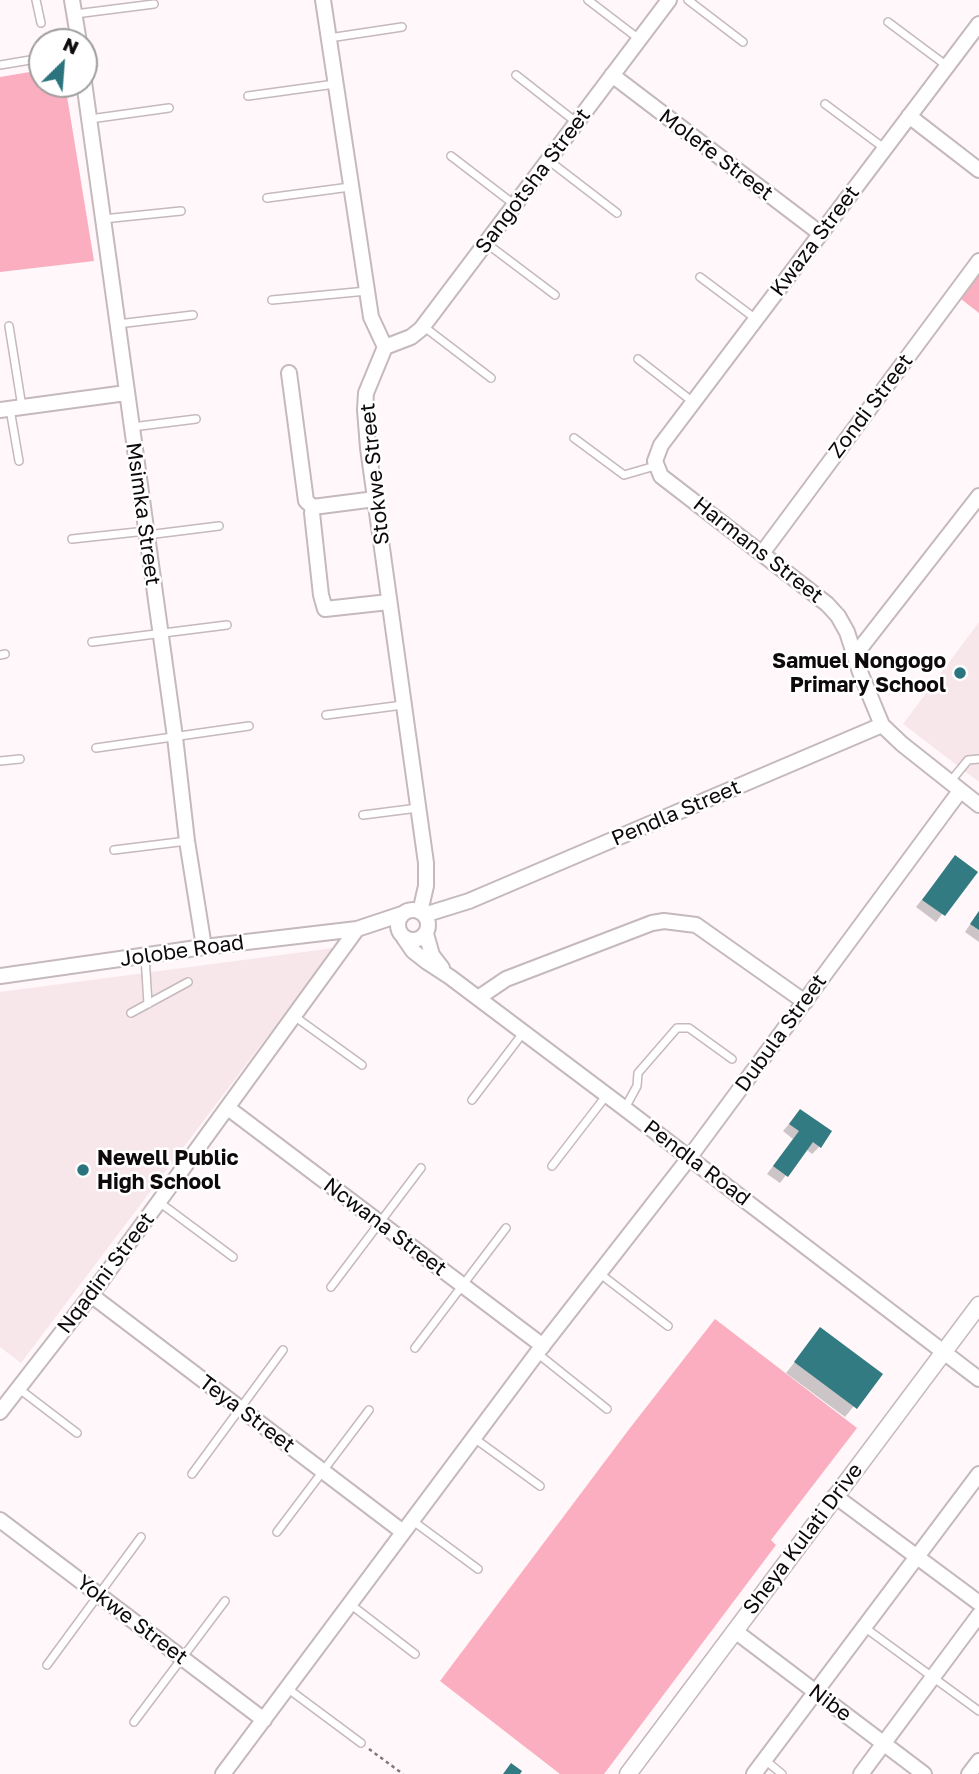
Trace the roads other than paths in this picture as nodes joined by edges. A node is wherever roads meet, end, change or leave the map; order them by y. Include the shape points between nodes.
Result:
1 (36, 0) edge
2 (323, 0) edge
3 (588, 0) edge
4 (669, 0) edge
5 (688, 0) edge
6 (154, 4) dead end
7 (73, 7) edge
8 (888, 22) dead end
9 (41, 23) dead end
10 (979, 24) edge
11 (402, 27) dead end
12 (77, 28) edge
13 (329, 38) junction
14 (639, 39) junction
15 (743, 42) dead end
16 (28, 60) edge
17 (0, 65) edge
18 (947, 66) junction
19 (516, 75) dead end
20 (612, 75) junction
21 (336, 84) junction
22 (248, 96) dead end
23 (86, 98) edge
24 (825, 104) dead end
25 (169, 108) dead end
26 (909, 117) junction
27 (89, 119) junction
28 (577, 122) junction
29 (885, 149) junction
30 (451, 156) dead end
31 (548, 160) junction
32 (979, 170) edge
33 (350, 187) junction
34 (267, 198) dead end
35 (515, 205) junction
36 (181, 211) dead end
37 (617, 213) dead end
38 (103, 219) junction
39 (821, 234) junction
40 (486, 243) junction
41 (979, 261) edge
42 (700, 277) dead end
43 (366, 291) junction
44 (555, 295) dead end
45 (272, 300) dead end
46 (193, 315) dead end
47 (756, 319) junction
48 (117, 324) junction
49 (9, 326) dead end
50 (423, 326) junction
51 (385, 347) junction
52 (638, 359) dead end
53 (289, 373) dead end
54 (491, 378) dead end
55 (126, 393) junction
56 (693, 402) junction
57 (11, 409) edge
58 (196, 419) dead end
59 (131, 427) junction
60 (574, 438) dead end
61 (19, 461) dead end
62 (655, 463) junction
63 (979, 496) edge
64 (375, 499) junction
65 (313, 507) junction
66 (219, 526) dead end
67 (146, 533) junction
68 (72, 539) dead end
69 (763, 552) junction
70 (389, 602) junction
71 (227, 625) dead end
72 (160, 633) junction
73 (92, 642) dead end
74 (855, 655) junction
75 (404, 705) junction
76 (326, 715) dead end
77 (882, 725) junction
78 (249, 726) dead end
79 (175, 737) junction
80 (96, 748) dead end
81 (20, 759) dead end
82 (979, 760) edge
83 (0, 761) edge
84 (955, 787) junction
85 (979, 805) edge
86 (418, 808) junction
87 (363, 816) dead end
88 (187, 841) junction
89 (114, 850) dead end
90 (402, 914) junction
91 (425, 922) junction
92 (361, 928) junction
93 (403, 937) junction
94 (204, 947) junction
95 (145, 956) junction
96 (0, 976) edge
97 (450, 976) junction
98 (188, 982) dead end
99 (478, 998) junction
100 (805, 1002) junction
101 (148, 1004) junction
102 (131, 1013) dead end
103 (294, 1016) junction
104 (524, 1032) junction
105 (732, 1059) dead end
106 (362, 1065) dead end
107 (607, 1095) junction
108 (472, 1100) dead end
109 (228, 1108) junction
110 (624, 1108) junction
111 (690, 1158) junction
112 (552, 1166) dead end
113 (421, 1168) dead end
114 (159, 1202) junction
115 (379, 1223) junction
116 (506, 1228) dead end
117 (233, 1256) dead end
118 (599, 1273) junction
119 (463, 1286) junction
120 (331, 1287) dead end
121 (91, 1295) junction
122 (979, 1305) edge
123 (668, 1326) dead end
124 (415, 1348) dead end
125 (283, 1350) dead end
126 (540, 1350) junction
127 (943, 1351) junction
128 (979, 1379) edge
129 (18, 1388) junction
130 (238, 1408) junction
131 (607, 1409) dead end
132 (369, 1410) dead end
133 (0, 1412) edge
134 (77, 1433) dead end
135 (474, 1438) junction
136 (322, 1471) junction
137 (192, 1474) dead end
138 (979, 1474) edge
139 (540, 1486) dead end
140 (974, 1492) edge
141 (835, 1496) junction
142 (0, 1520) edge
143 (408, 1526) junction
144 (277, 1532) dead end
145 (141, 1537) dead end
146 (916, 1556) junction
147 (478, 1569) dead end
148 (99, 1594) junction
149 (225, 1601) dead end
150 (979, 1603) edge
151 (350, 1604) junction
152 (979, 1615) edge
153 (864, 1627) junction
154 (735, 1631) junction
155 (415, 1654) dead end
156 (182, 1658) junction
157 (47, 1665) dead end
158 (933, 1677) junction
159 (288, 1688) junction
160 (816, 1692) junction
161 (979, 1711) edge
162 (264, 1720) junction
163 (134, 1722) dead end
164 (361, 1743) road end
165 (884, 1743) junction
166 (764, 1760) junction
167 (979, 1760) edge
168 (634, 1772) edge
169 (226, 1773) edge
170 (754, 1774) edge
171 (782, 1774) edge
172 (860, 1774) edge
173 (925, 1774) edge
174 (970, 1774) edge

1 - 9 lane
2 - 13 street
3 - 14 lane
4 - 14 street, Sangotsha Street
5 - 15 lane
6 - 7 lane
7 - 12 street
8 - 18 lane
10 - 18 street, Kwaza Street
11 - 13 lane
13 - 21 street
14 - 20 street, Sangotsha Street
16 - 17 lane
18 - 26 street, Kwaza Street
19 - 28 lane
20 - 28 street, Sangotsha Street
20 - 39 street, Molefe Street
21 - 22 lane
21 - 33 street
23 - 27 street, Msimka Street
24 - 29 lane
25 - 27 lane
26 - 29 street, Kwaza Street
26 - 32 street
27 - 38 street, Msimka Street
28 - 31 street, Sangotsha Street
29 - 39 street, Kwaza Street
30 - 35 lane
31 - 35 street, Sangotsha Street
31 - 37 lane
33 - 34 lane
33 - 43 street
35 - 40 street, Sangotsha Street
36 - 38 lane
38 - 48 street, Msimka Street
39 - 47 street, Kwaza Street
40 - 44 lane
40 - 50 street, Sangotsha Street
41 - 69 street, Zondi Street
42 - 47 lane
43 - 45 lane
43 - 51 street via 371,317
46 - 48 lane
47 - 56 street, Kwaza Street
48 - 55 street, Msimka Street
49 - 57 lane
50 - 51 street, Sangotsha Street via 411,337
50 - 54 lane
51 - 64 street, Stokwe Street via 366,393
52 - 56 lane
53 - 65 street via 306,501
55 - 57 street
55 - 59 street, Msimka Street
56 - 62 street, Kwaza Street via 661,446
57 - 61 lane
58 - 59 lane
59 - 67 street, Msimka Street
60 - 62 lane via 624,475
62 - 69 street, Harmans Street via 661,476
63 - 74 street
64 - 65 street
64 - 70 street, Stokwe Street
65 - 70 street via 323,607
66 - 67 lane
67 - 68 lane
67 - 72 street, Msimka Street
69 - 74 street, Harmans Street via 838,616
70 - 75 street, Stokwe Street
71 - 72 lane
72 - 73 lane
72 - 79 street, Msimka Street
74 - 77 street, Harmans Street
75 - 76 lane
75 - 86 street, Stokwe Street
77 - 84 street, Harmans Street
77 - 91 street, Pendla Street
78 - 79 lane
79 - 80 lane
79 - 88 street, Msimka Street
81 - 83 lane
82 - 84 lane via 968,760
84 - 85 street, Harmans Street
84 - 100 street, Dubula Street
86 - 87 lane
86 - 91 street, Stokwe Street via 426,871
88 - 89 lane
88 - 94 street, Msimka Street
90 - 91 street, Jolobe Road via 408,911
90 - 92 street, Jolobe Road
90 - 93 street via 397,926
91 - 93 street via 413,941
91 - 97 street, Pendla Road via 432,955
92 - 93 street, Jolobe Road
92 - 94 street, Jolobe Road
92 - 103 street, Nqadini Street
93 - 97 street, Pendla Road via 413,951
94 - 95 street, Jolobe Road
95 - 96 street, Jolobe Road
95 - 101 lane
97 - 99 street, Pendla Road
98 - 101 lane
99 - 100 street via 506,979 664,921 696,925
99 - 104 street, Pendla Road
100 - 111 street, Dubula Street
101 - 102 lane
103 - 106 lane
103 - 109 street, Nqadini Street
104 - 107 street, Pendla Road
104 - 108 lane
105 - 110 lane via 689,1028 677,1028 638,1073 637,1086
107 - 110 street, Pendla Road
107 - 112 lane
109 - 114 street, Nqadini Street
109 - 115 street, Ncwana Street
110 - 111 street, Pendla Road
111 - 118 street, Dubula Street
111 - 127 street, Pendla Road
113 - 115 lane
114 - 117 lane
114 - 121 street, Nqadini Street
115 - 119 street, Ncwana Street
115 - 120 lane
116 - 119 lane
118 - 123 lane
118 - 126 street, Dubula Street
119 - 124 lane
119 - 126 street, Ncwana Street
121 - 129 street, Nqadini Street
121 - 130 street, Teya Street
122 - 127 street, Sheya Kulati Drive
125 - 130 lane
126 - 131 lane
126 - 135 street, Dubula Street
127 - 128 street, Pendla Road
127 - 141 street, Sheya Kulati Drive
129 - 133 street, Nqadini Street
129 - 134 lane
130 - 136 street, Teya Street
130 - 137 lane
132 - 136 lane
135 - 139 lane
135 - 143 street, Dubula Street
136 - 143 street, Teya Street
136 - 144 lane
138 - 140 street
140 - 146 street
141 - 146 street
141 - 154 street, Sheya Kulati Drive
142 - 148 street, Yokwe Street
143 - 147 lane
143 - 151 street, Dubula Street
145 - 148 lane
146 - 150 street
146 - 153 street
148 - 156 street, Yokwe Street
148 - 157 lane
149 - 156 lane
151 - 155 lane
151 - 159 street, Dubula Street
152 - 158 street
153 - 158 lane
153 - 160 street
154 - 160 street, Nibe
154 - 168 street, Sheya Kulati Drive
156 - 162 street, Yokwe Street
156 - 163 lane
158 - 161 lane
158 - 165 street
159 - 162 street, Dubula Street
159 - 164 lane
160 - 165 street, Nibe
160 - 166 street
162 - 169 street, Dubula Street
165 - 172 street
165 - 173 street, Nibe
166 - 170 street
166 - 171 lane
167 - 174 street

